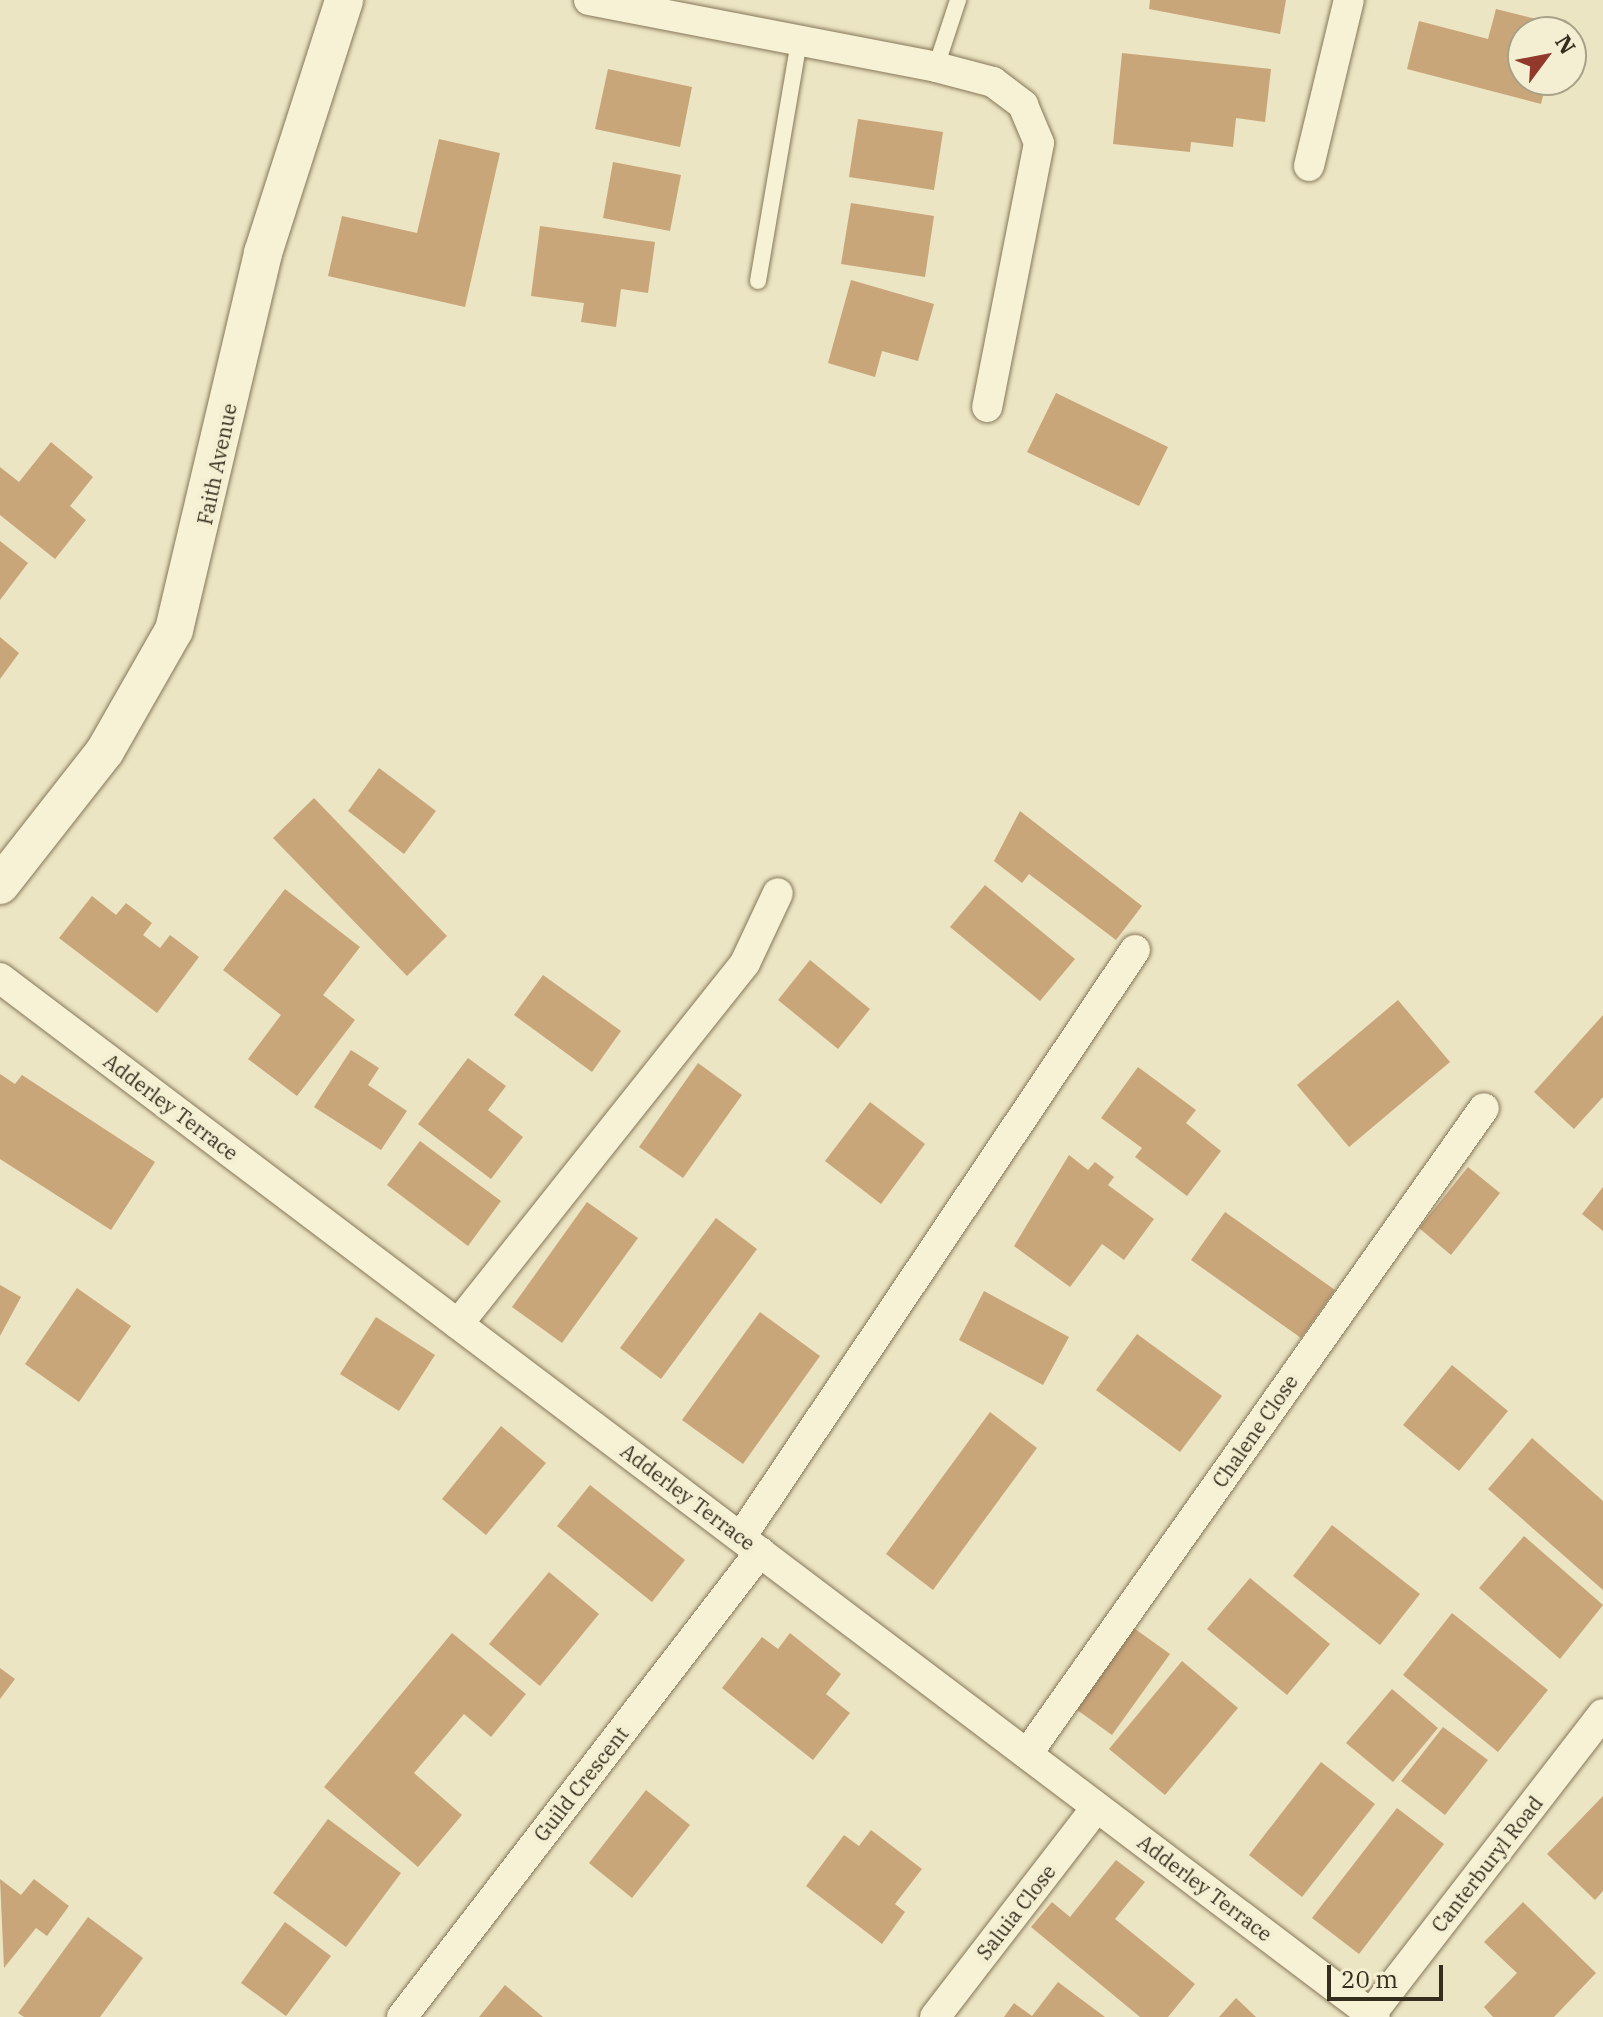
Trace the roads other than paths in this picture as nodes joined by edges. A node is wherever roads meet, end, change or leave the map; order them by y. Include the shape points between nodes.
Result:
1 (344, 0) edge
2 (589, 0) edge
3 (958, 0) edge
4 (1349, 0) edge
5 (799, 41) junction
6 (936, 67) junction
7 (1309, 166) dead end
8 (758, 281) dead end
9 (987, 407) dead end
10 (0, 885) edge
11 (778, 893) dead end
12 (1135, 950) dead end
13 (0, 978) edge
14 (1484, 1108) dead end
15 (458, 1324) junction
16 (750, 1545) junction
17 (1603, 1714) edge
18 (1027, 1754) junction
19 (1097, 1807) junction
20 (1373, 2016) edge
21 (402, 2017) edge
22 (935, 2017) edge

1 - 10 street, Faith Avenue via 263,253 174,630 105,751
2 - 5 street
3 - 6 lane
4 - 7 street
5 - 6 street
5 - 8 lane
6 - 9 street via 1012,95 1030,115 1039,143
11 - 15 street via 745,963
12 - 16 street, Guild Crescent
13 - 15 street, Adderley Terrace
14 - 18 street, Chalene Close
15 - 16 street, Adderley Terrace
16 - 18 street, Adderley Terrace
16 - 21 street, Guild Crescent
17 - 20 street, Canterburyl Road
18 - 19 street, Adderley Terrace
19 - 20 street, Adderley Terrace
19 - 22 street, Saluia Close

